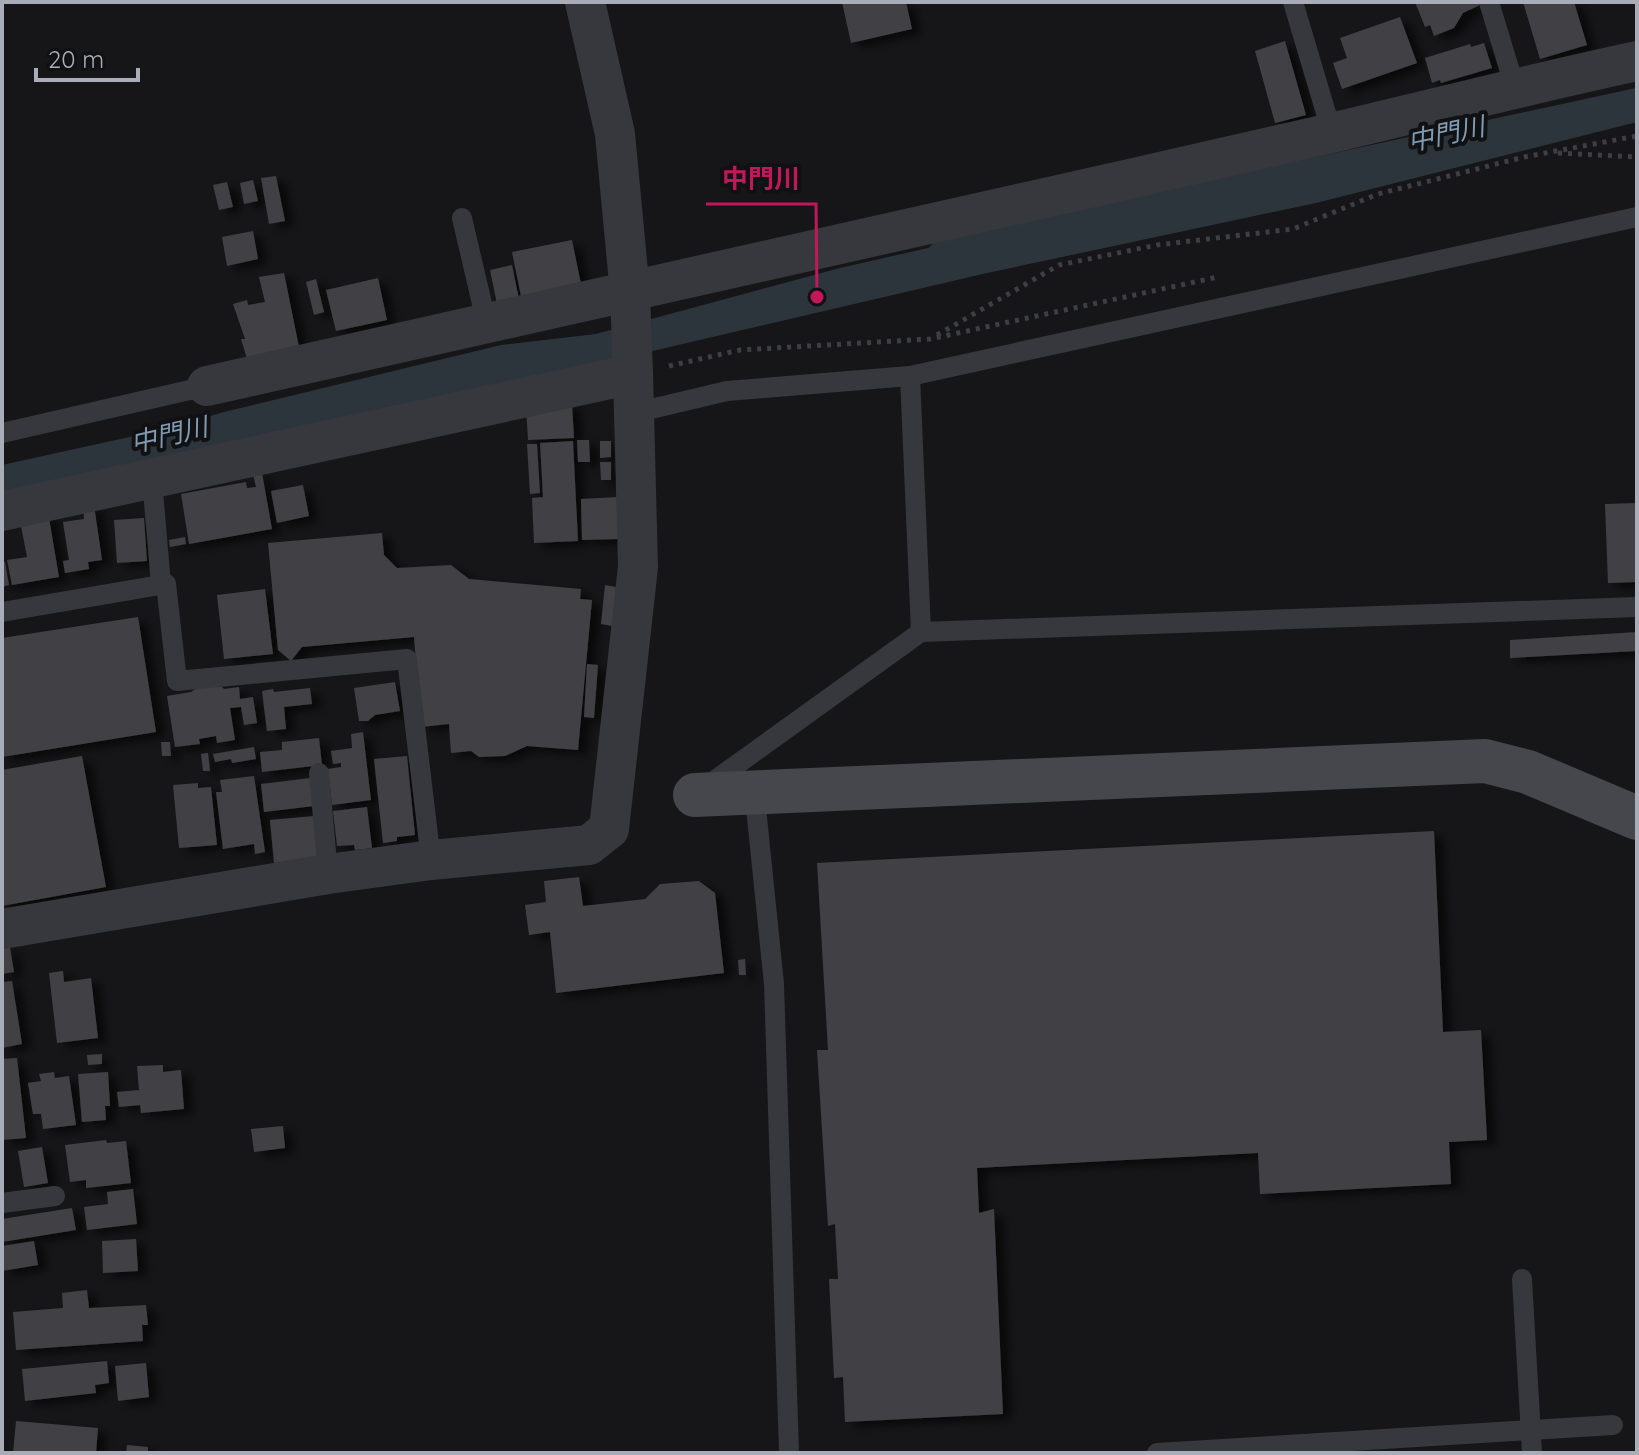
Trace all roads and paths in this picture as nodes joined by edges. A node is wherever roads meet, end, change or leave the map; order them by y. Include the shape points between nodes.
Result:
1 (585, 2) edge
2 (1293, 2) edge
3 (1489, 2) edge
4 (1637, 61) edge
5 (1515, 88) junction
6 (1332, 133) junction
7 (1637, 136) edge
8 (1548, 152) junction
9 (1637, 157) edge
10 (1637, 217) edge
11 (462, 218) dead end
12 (1222, 277) dead end
13 (630, 296) junction
14 (487, 325) junction
15 (930, 339) junction
16 (910, 376) junction
17 (207, 386) joint
18 (633, 393) junction
19 (2, 433) edge
20 (152, 479) junction
21 (2, 511) edge
22 (161, 585) junction
23 (1637, 607) edge
24 (2, 612) edge
25 (921, 632) junction
26 (319, 773) dead end
27 (695, 795) junction
28 (755, 798) joint
29 (1637, 818) edge
30 (431, 860) junction
31 (328, 874) junction
32 (2, 929) edge
33 (55, 1196) dead end
34 (2, 1203) edge
35 (1522, 1279) dead end
36 (1613, 1425) dead end
37 (1532, 1430) junction
38 (789, 1453) edge
39 (1157, 1453) edge
40 (1532, 1453) edge

1 - 13 street via 615,134
2 - 6 lane
3 - 5 lane
4 - 5 street
5 - 6 street
6 - 13 street
7 - 8 path
8 - 9 path
8 - 15 path via 1378,194 1293,229 1157,245 1059,265
10 - 16 lane
11 - 14 lane
12 - 15 path
13 - 14 street
13 - 18 street
14 - 17 street
15 - 18 path via 740,350
16 - 18 lane
16 - 25 lane
17 - 19 lane
18 - 20 street
18 - 30 street via 638,567 609,829 589,845
20 - 21 street
20 - 22 lane
22 - 24 lane
22 - 30 lane via 166,584 177,681 407,659
23 - 25 lane
25 - 27 lane
26 - 31 lane
27 - 28 street
27 - 29 street via 1485,761 1528,772
28 - 38 lane via 774,984
30 - 31 street
31 - 32 street
33 - 34 lane
35 - 37 lane
36 - 37 lane
37 - 39 lane
37 - 40 lane

